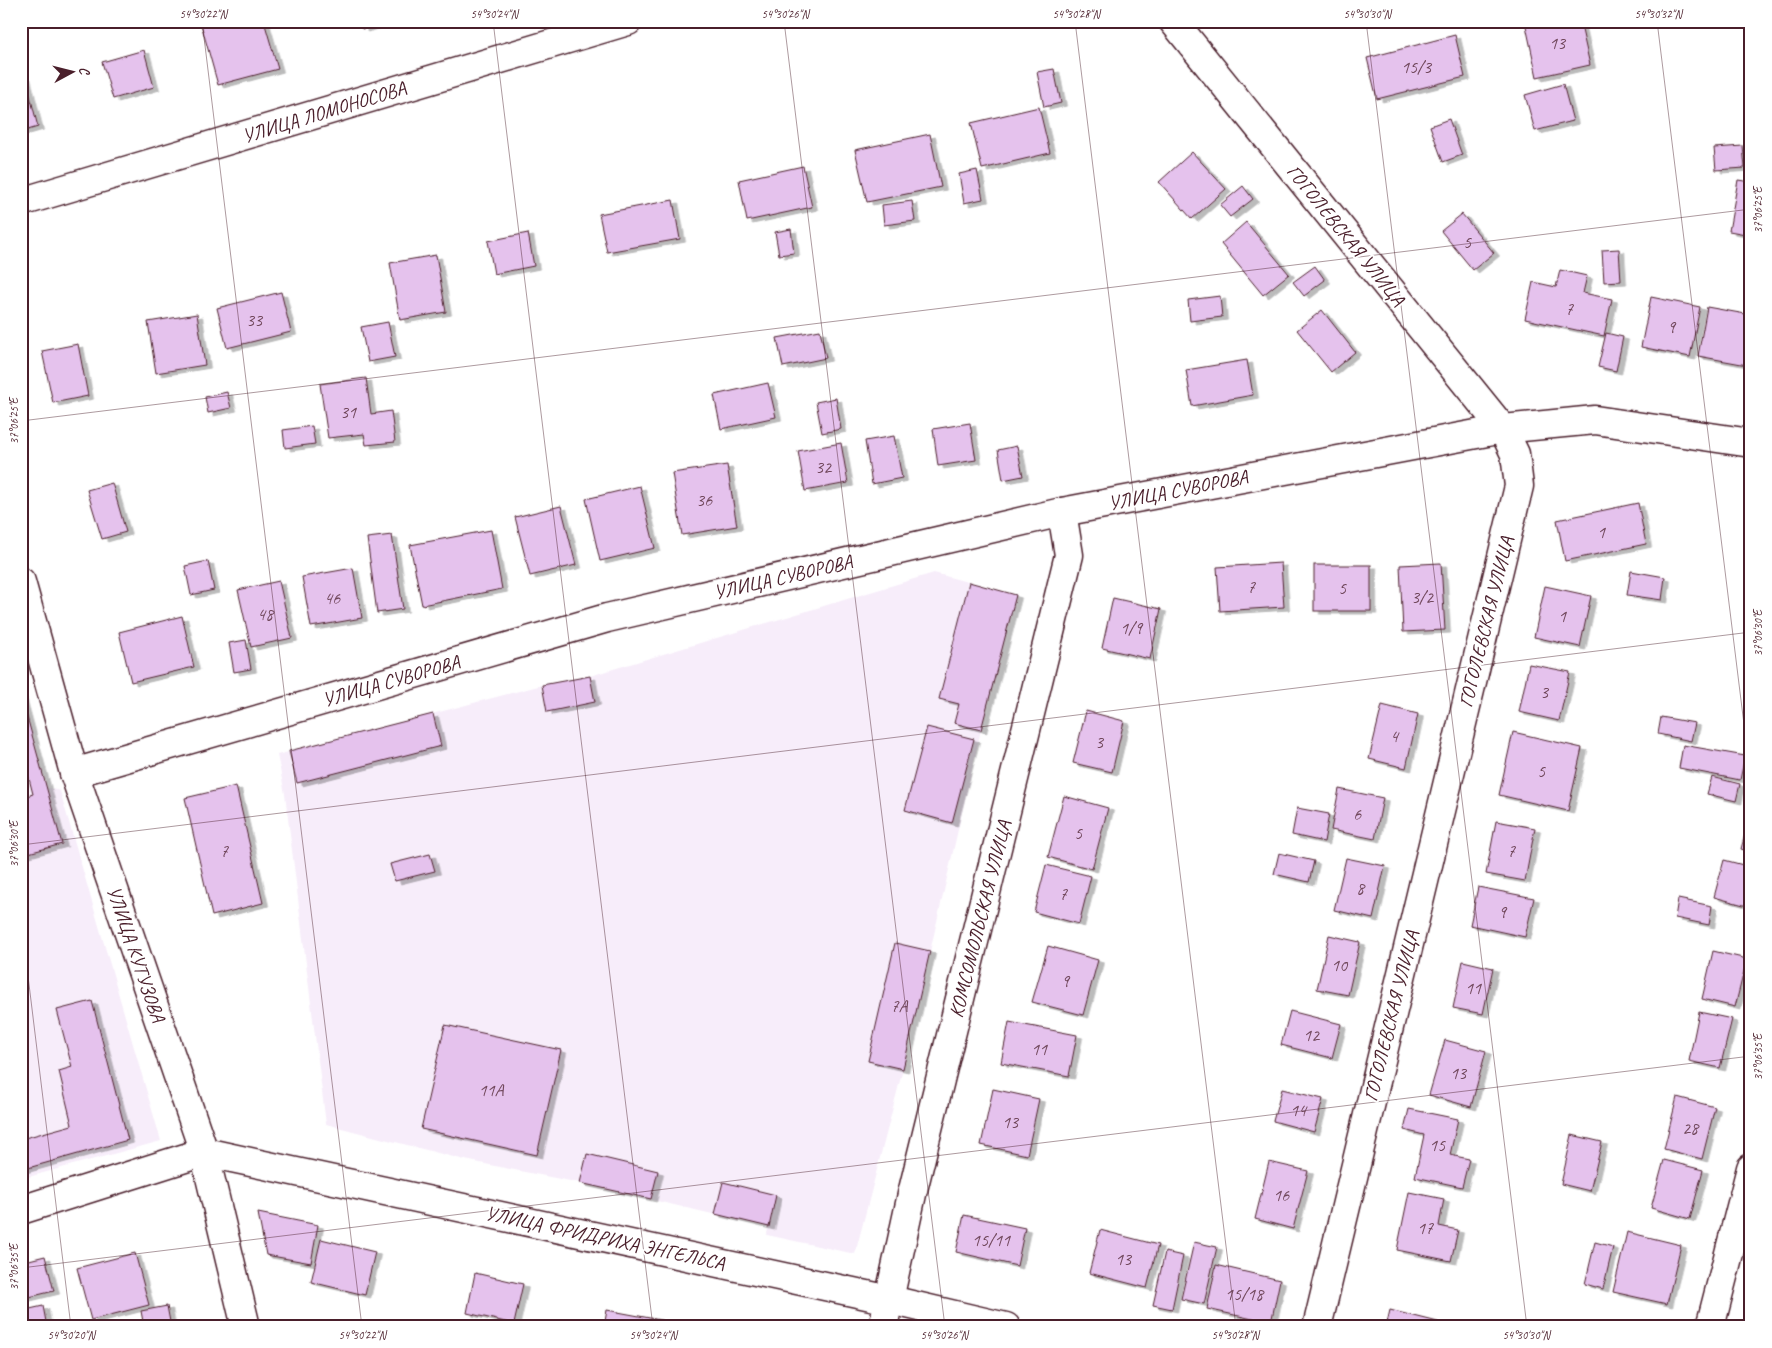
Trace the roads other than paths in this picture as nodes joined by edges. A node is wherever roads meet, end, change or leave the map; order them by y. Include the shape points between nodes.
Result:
1 (628, 21) edge
2 (1173, 21) edge
3 (21, 202) edge
4 (1503, 429) junction
5 (1751, 443) edge
6 (1062, 512) junction
7 (21, 582) edge
8 (74, 773) junction
9 (204, 1152) junction
10 (1751, 1168) edge
11 (21, 1210) edge
12 (890, 1300) junction
13 (246, 1327) edge
14 (883, 1327) edge
15 (1006, 1327) edge
16 (1317, 1327) edge
17 (1710, 1327) edge

1 - 3 street, УЛИЦА ЛОМОНОСОВА
2 - 4 street, ГОГОЛЕВСКАЯ УЛИЦА
4 - 5 street, УЛИЦА СУВОРОВА via 1595,420
4 - 6 street, УЛИЦА СУВОРОВА
4 - 16 street, ГОГОЛЕВСКАЯ УЛИЦА via 1515,454 1519,486
6 - 8 street, УЛИЦА СУВОРОВА via 607,618
6 - 12 street, КОМСОМОЛЬСКАЯ УЛИЦА via 1069,555 912,1194
7 - 8 street, УЛИЦА КУТУЗОВА
8 - 9 street, УЛИЦА КУТУЗОВА
9 - 11 street
9 - 12 street, УЛИЦА ФРИДРИХА ЭНГЕЛЬСА
9 - 13 street, УЛИЦА КУТУЗОВА
10 - 17 street
12 - 14 street, КОМСОМОЛЬСКАЯ УЛИЦА
12 - 15 street, УЛИЦА ФРИДРИХА ЭНГЕЛЬСА

